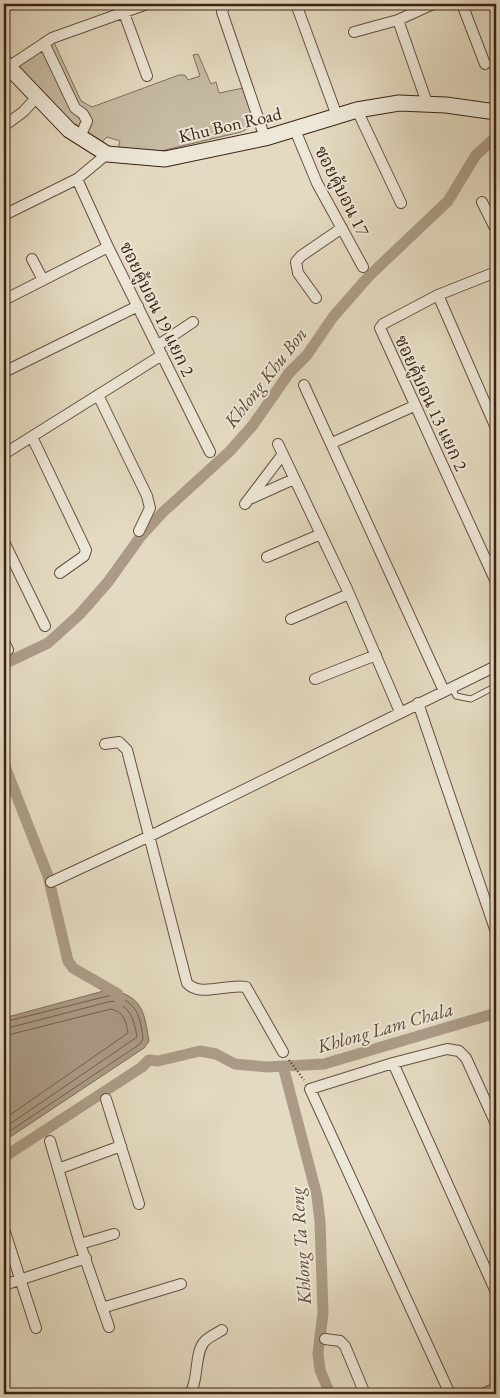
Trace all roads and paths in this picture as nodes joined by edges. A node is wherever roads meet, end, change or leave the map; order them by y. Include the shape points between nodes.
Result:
1 (147, 4) edge
2 (224, 4) edge
3 (296, 4) edge
4 (432, 4) edge
5 (462, 4) edge
6 (124, 13) junction
7 (398, 20) junction
8 (354, 32) dead end
9 (44, 43) junction
10 (485, 64) dead end
11 (5, 66) edge
12 (147, 76) dead end
13 (37, 97) junction
14 (427, 103) junction
15 (357, 110) junction
16 (494, 112) edge
17 (337, 116) junction
18 (4, 126) edge
19 (295, 130) junction
20 (80, 137) junction
21 (265, 138) junction
22 (107, 154) junction
23 (77, 179) junction
24 (482, 202) dead end
25 (401, 203) dead end
26 (4, 215) edge
27 (342, 228) junction
28 (496, 230) edge
29 (108, 247) junction
30 (32, 259) dead end
31 (363, 267) dead end
32 (496, 272) edge
33 (43, 280) junction
34 (438, 295) junction
35 (316, 298) dead end
36 (4, 300) edge
37 (138, 306) junction
38 (193, 322) dead end
39 (160, 351) junction
40 (4, 372) edge
41 (304, 385) dead end
42 (98, 395) junction
43 (414, 406) junction
44 (496, 428) edge
45 (32, 437) junction
46 (332, 443) junction
47 (278, 444) dead end
48 (210, 452) dead end
49 (4, 454) edge
50 (283, 454) junction
51 (294, 479) junction
52 (138, 531) dead end
53 (321, 534) junction
54 (4, 542) edge
55 (267, 556) dead end
56 (60, 573) dead end
57 (496, 582) edge
58 (349, 594) junction
59 (291, 619) dead end
60 (45, 626) dead end
61 (376, 656) junction
62 (496, 666) edge
63 (315, 679) dead end
64 (496, 686) edge
65 (448, 689) junction
66 (418, 703) junction
67 (400, 712) junction
68 (105, 744) dead end
69 (150, 836) junction
70 (51, 882) dead end
71 (496, 932) edge
72 (283, 1052) joint
73 (393, 1063) junction
74 (304, 1081) dead end
75 (106, 1099) dead end
76 (496, 1124) edge
77 (50, 1141) dead end
78 (121, 1146) junction
79 (58, 1169) junction
80 (139, 1204) dead end
81 (4, 1229) edge
82 (114, 1234) dead end
83 (80, 1244) junction
84 (86, 1258) junction
85 (20, 1279) junction
86 (181, 1284) dead end
87 (4, 1285) edge
88 (496, 1292) edge
89 (102, 1308) junction
90 (109, 1327) dead end
91 (36, 1328) dead end
92 (222, 1330) dead end
93 (325, 1340) dead end
94 (496, 1388) edge
95 (190, 1394) edge
96 (366, 1394) edge
97 (450, 1394) edge
98 (483, 1394) edge

1 - 6 street
2 - 21 street via 222,12
3 - 17 street
4 - 7 street
5 - 10 street
6 - 9 street
6 - 12 street
7 - 8 street
7 - 14 street
9 - 11 street
9 - 20 street via 75,108 87,121
11 - 13 main road, Khu Bon Road
13 - 18 street
13 - 20 main road, Khu Bon Road
14 - 15 main road, Khu Bon Road via 399,103
14 - 16 main road, Khu Bon Road
15 - 17 main road, Khu Bon Road
15 - 25 street
17 - 19 main road, Khu Bon Road
19 - 21 main road, Khu Bon Road
19 - 27 street, ซอยคู้บอน 17 via 317,183
20 - 22 main road, Khu Bon Road
21 - 22 main road, Khu Bon Road via 165,159
22 - 23 street
23 - 26 street
23 - 29 street, ซอยคู้บอน 19 แยก 2
24 - 28 street
27 - 31 street, ซอยคู้บอน 17
27 - 35 street via 297,260 298,273
29 - 33 street
29 - 37 street, ซอยคู้บอน 19 แยก 2
30 - 33 street
32 - 34 street, ซอยคู้บอน 13 แยก 2
33 - 36 street
34 - 43 street, ซอยคู้บอน 13 แยก 2 via 380,328
34 - 44 street
37 - 39 street, ซอยคู้บอน 19 แยก 2
37 - 40 street
38 - 39 street
39 - 42 street
39 - 48 street, ซอยคู้บอน 19 แยก 2
41 - 46 street
42 - 45 street
42 - 52 street via 147,496 150,508
43 - 46 street
43 - 57 street, ซอยคู้บอน 13 แยก 2
45 - 49 street
45 - 56 street via 86,550 84,556
46 - 65 street
47 - 50 street
50 - 51 street
50 - 51 street via 247,501
51 - 53 street
53 - 55 street
53 - 58 street
54 - 60 street
58 - 59 street
58 - 61 street
61 - 63 street
61 - 67 street
62 - 65 street
64 - 65 lane via 471,699 456,696
65 - 66 street
66 - 67 street
66 - 71 street
67 - 69 street
68 - 69 street via 119,742 127,750
69 - 70 street
69 - 72 street via 187,984 199,990 236,985 246,987
72 - 74 path
73 - 76 street via 447,1049 459,1051 466,1058
73 - 88 street
73 - 97 street via 310,1089
75 - 78 street
77 - 79 street
78 - 79 street
78 - 80 street
79 - 83 street
81 - 85 street
82 - 83 street
83 - 84 street
84 - 85 street
84 - 89 street
85 - 87 street
85 - 91 street
86 - 89 street
89 - 90 street
92 - 95 street via 201,1347 198,1371
93 - 96 street via 340,1341 345,1346
94 - 98 street

